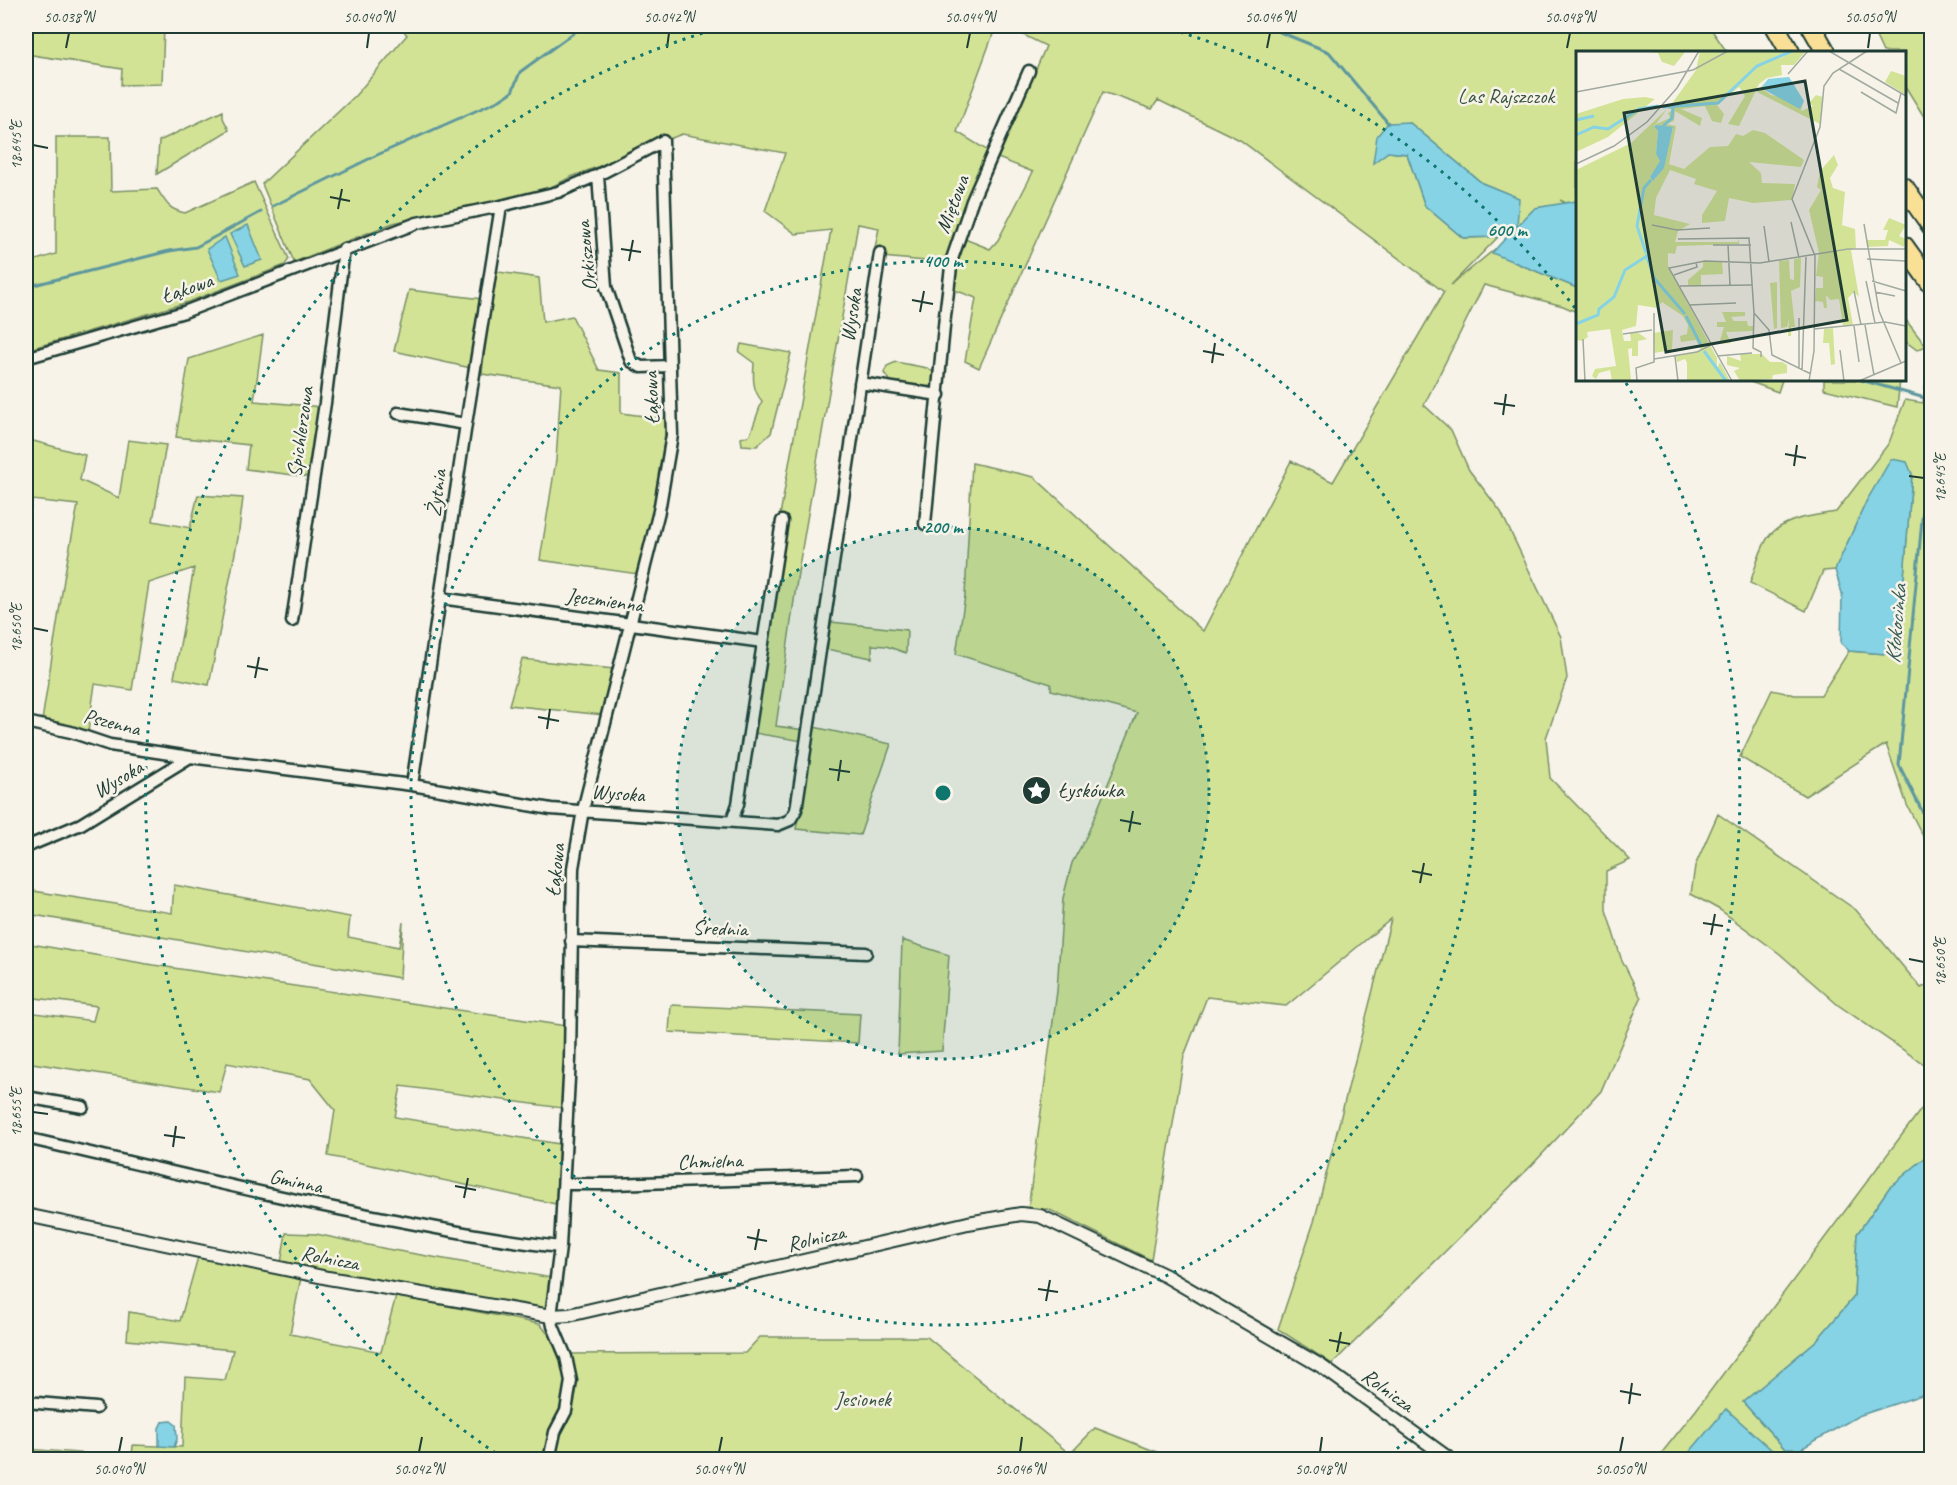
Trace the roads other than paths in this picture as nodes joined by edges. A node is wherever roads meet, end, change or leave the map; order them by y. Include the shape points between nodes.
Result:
1 (1775, 26) edge
2 (1812, 26) edge
3 (1789, 51) edge
4 (1825, 51) edge
5 (1029, 71) dead end
6 (598, 175) junction
7 (1906, 188) edge
8 (501, 207) junction
9 (1932, 227) edge
10 (1906, 248) edge
11 (344, 249) junction
12 (880, 253) dead end
13 (1930, 284) edge
14 (26, 358) edge
15 (670, 366) junction
16 (861, 383) junction
17 (939, 394) junction
18 (398, 413) dead end
19 (466, 424) junction
20 (782, 521) dead end
21 (925, 524) dead end
22 (440, 598) junction
23 (292, 621) dead end
24 (631, 623) junction
25 (764, 642) junction
26 (26, 722) edge
27 (190, 757) junction
28 (412, 785) junction
29 (582, 810) junction
30 (732, 821) junction
31 (26, 847) edge
32 (571, 941) junction
33 (866, 953) dead end
34 (26, 1097) edge
35 (83, 1107) dead end
36 (26, 1138) edge
37 (857, 1176) dead end
38 (564, 1184) junction
39 (26, 1215) edge
40 (560, 1247) junction
41 (551, 1316) junction
42 (26, 1402) edge
43 (96, 1408) dead end
44 (549, 1460) edge
45 (1451, 1460) edge

1 - 3 highway
2 - 4 highway
5 - 17 street, Miętowa via 972,201 952,259
6 - 8 street, Łąkowa via 558,192
6 - 15 street, Orkiszowa via 606,287 631,361 641,367
6 - 15 street, Łąkowa via 663,141
7 - 9 highway
8 - 11 street, Łąkowa via 417,223
8 - 19 street, Żytnia
10 - 13 highway
11 - 14 street, Łąkowa via 184,312
11 - 23 street, Spichlerzowa
12 - 16 street, Wysoka
15 - 24 street, Łąkowa via 672,435 667,472
16 - 17 street
16 - 30 street, Wysoka via 796,810 790,820 778,825
17 - 21 street, Miętowa
18 - 19 street
19 - 22 street, Żytnia
20 - 25 street
22 - 24 street, Jęczmienna
22 - 28 street, Żytnia
24 - 25 street, Jęczmienna
24 - 29 street, Łąkowa
25 - 30 street
26 - 27 street, Pszenna via 110,745
27 - 28 street, Wysoka
27 - 31 street, Wysoka via 81,824
28 - 29 street, Wysoka via 552,809
29 - 30 street, Wysoka
29 - 32 street, Łąkowa via 573,868
32 - 33 street, Średnia
32 - 38 street, Łąkowa
34 - 35 street
36 - 40 street, Gminna via 345,1212
37 - 38 street, Chmielna
38 - 40 street, Łąkowa
39 - 41 street, Rolnicza via 328,1278
40 - 41 street, Łąkowa
41 - 44 street via 571,1381 566,1411 555,1432
41 - 45 street, Rolnicza via 592,1310 968,1222 1034,1215 1166,1275 1320,1366
42 - 43 street

